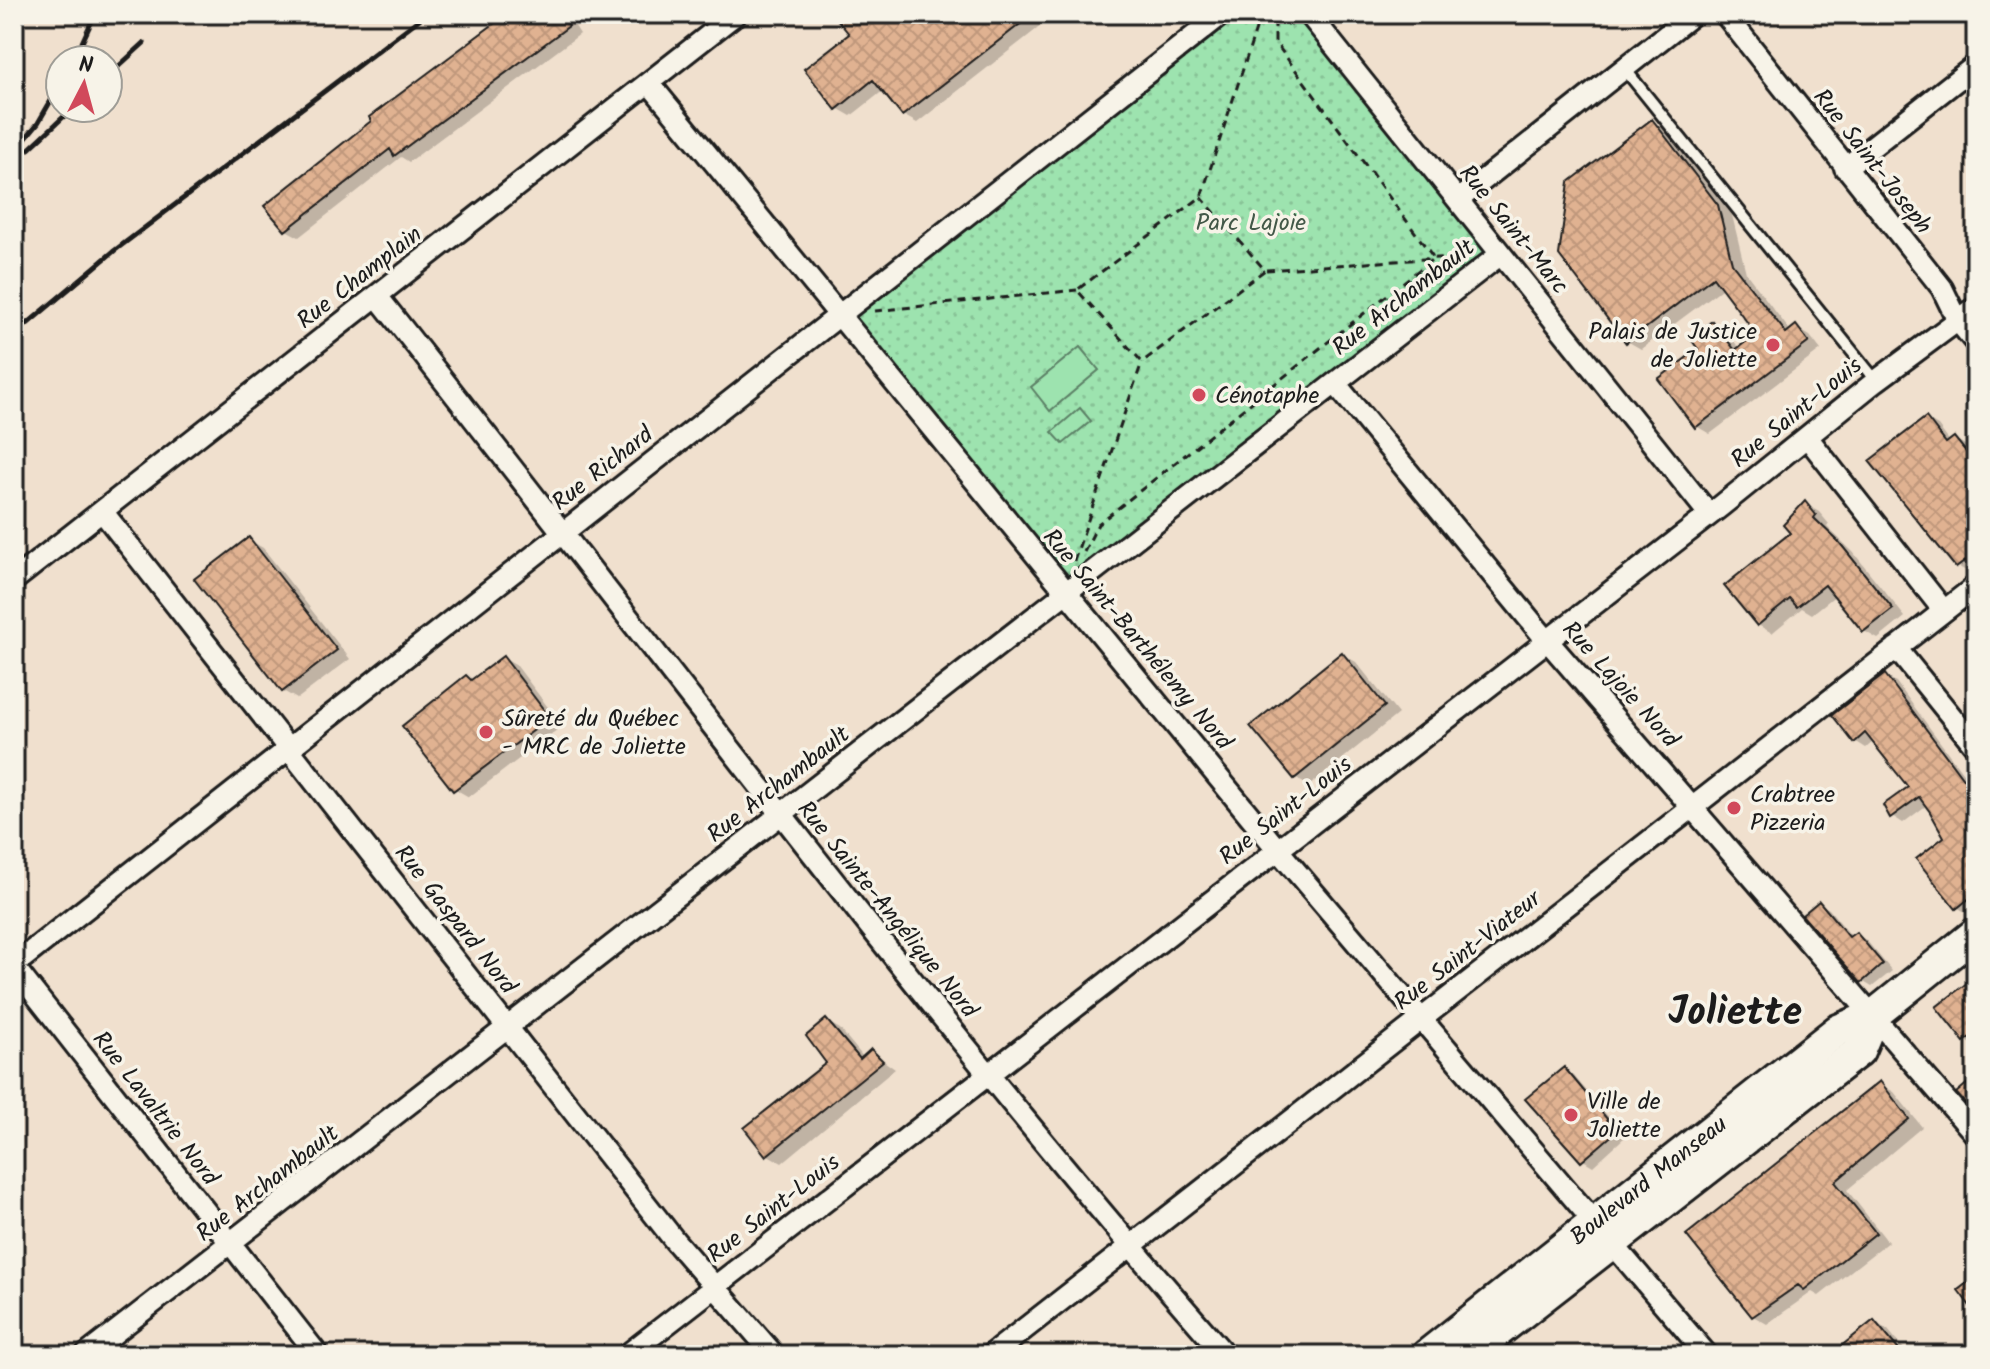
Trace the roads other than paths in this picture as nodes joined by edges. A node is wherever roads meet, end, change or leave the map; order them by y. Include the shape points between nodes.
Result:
1 (736, 14) edge
2 (1222, 14) edge
3 (1309, 14) edge
4 (1693, 14) edge
5 (1725, 14) edge
6 (1976, 65) edge
7 (1624, 68) junction
8 (649, 83) junction
9 (1845, 168) junction
10 (1458, 200) junction
11 (1501, 254) junction
12 (377, 296) junction
13 (1976, 307) edge
14 (839, 315) junction
15 (1958, 321) junction
16 (1976, 343) edge
17 (1876, 381) junction
18 (1335, 383) junction
19 (1807, 437) junction
20 (102, 511) junction
21 (1709, 514) junction
22 (563, 531) junction
23 (14, 580) edge
24 (1064, 592) junction
25 (1972, 597) edge
26 (1944, 611) junction
27 (1547, 640) junction
28 (1896, 648) junction
29 (1976, 747) edge
30 (289, 749) junction
31 (1694, 806) junction
32 (779, 816) junction
33 (1277, 849) junction
34 (1976, 933) edge
35 (14, 966) edge
36 (1874, 1015) junction
37 (1420, 1020) junction
38 (509, 1028) junction
39 (989, 1073) junction
40 (1976, 1135) edge
41 (1602, 1234) junction
42 (230, 1244) junction
43 (1130, 1247) junction
44 (713, 1287) junction
45 (86, 1355) edge
46 (318, 1355) edge
47 (627, 1355) edge
48 (774, 1355) edge
49 (991, 1355) edge
50 (1225, 1355) edge
51 (1427, 1355) edge
52 (1468, 1355) edge
53 (1707, 1355) edge

1 - 8 street, Rue Champlain
2 - 14 street, Rue Richard
3 - 10 street, Rue Saint-Marc
4 - 7 street
5 - 9 street, Rue Saint-Joseph
6 - 9 street
7 - 10 street
7 - 17 lane
8 - 12 street, Rue Champlain
8 - 14 street, Rue Saint-Barthélemy Nord
9 - 15 street, Rue Saint-Joseph via 1942,288
10 - 11 street, Rue Saint-Marc
11 - 18 street, Rue Archambault
11 - 21 street, Rue Saint-Marc
12 - 20 street, Rue Champlain
12 - 22 street, Rue Sainte-Angélique Nord
13 - 15 street, Rue Saint-Louis
14 - 22 street, Rue Richard
14 - 24 street, Rue Saint-Barthélemy Nord
15 - 16 street, Rue Saint-Joseph
15 - 17 street, Rue Saint-Louis
17 - 19 street, Rue Saint-Louis
18 - 24 street, Rue Archambault
18 - 27 street, Rue Lajoie Nord
19 - 21 street, Rue Saint-Louis
19 - 26 street
20 - 23 street, Rue Champlain
20 - 30 street, Rue Gaspard Nord
21 - 27 street, Rue Saint-Louis
22 - 30 street, Rue Richard
22 - 32 street, Rue Sainte-Angélique Nord
24 - 32 street, Rue Archambault
24 - 33 street, Rue Saint-Barthélemy Nord
25 - 26 street, Rue Saint-Viateur
26 - 28 street, Rue Saint-Viateur
27 - 31 street, Rue Lajoie Nord
27 - 33 street, Rue Saint-Louis
28 - 29 street
28 - 31 street, Rue Saint-Viateur
30 - 35 street, Rue Richard
30 - 38 street, Rue Gaspard Nord
31 - 36 street, Rue Lajoie Nord
31 - 37 street, Rue Saint-Viateur
32 - 38 street, Rue Archambault
32 - 39 street, Rue Sainte-Angélique Nord
33 - 37 street, Rue Saint-Barthélemy Nord
33 - 39 street, Rue Saint-Louis
34 - 36 main road, Boulevard Manseau
35 - 42 street, Rue Lavaltrie Nord
36 - 40 street, Rue Lajoie Nord
36 - 41 main road, Boulevard Manseau via 1838,1030
37 - 41 street, Rue Saint-Barthélemy Nord
37 - 43 street, Rue Saint-Viateur
38 - 42 street, Rue Archambault
38 - 44 street, Rue Gaspard Nord
39 - 43 street, Rue Sainte-Angélique Nord
39 - 44 street, Rue Saint-Louis
41 - 51 main road, Boulevard Manseau
41 - 52 main road, Boulevard Manseau
41 - 53 street, Rue Saint-Barthélemy Nord
42 - 45 street, Rue Archambault
42 - 46 street, Rue Lavaltrie Nord
43 - 49 street, Rue Saint-Viateur
43 - 50 street, Rue Sainte-Angélique Nord
44 - 47 street, Rue Saint-Louis
44 - 48 street, Rue Gaspard Nord

